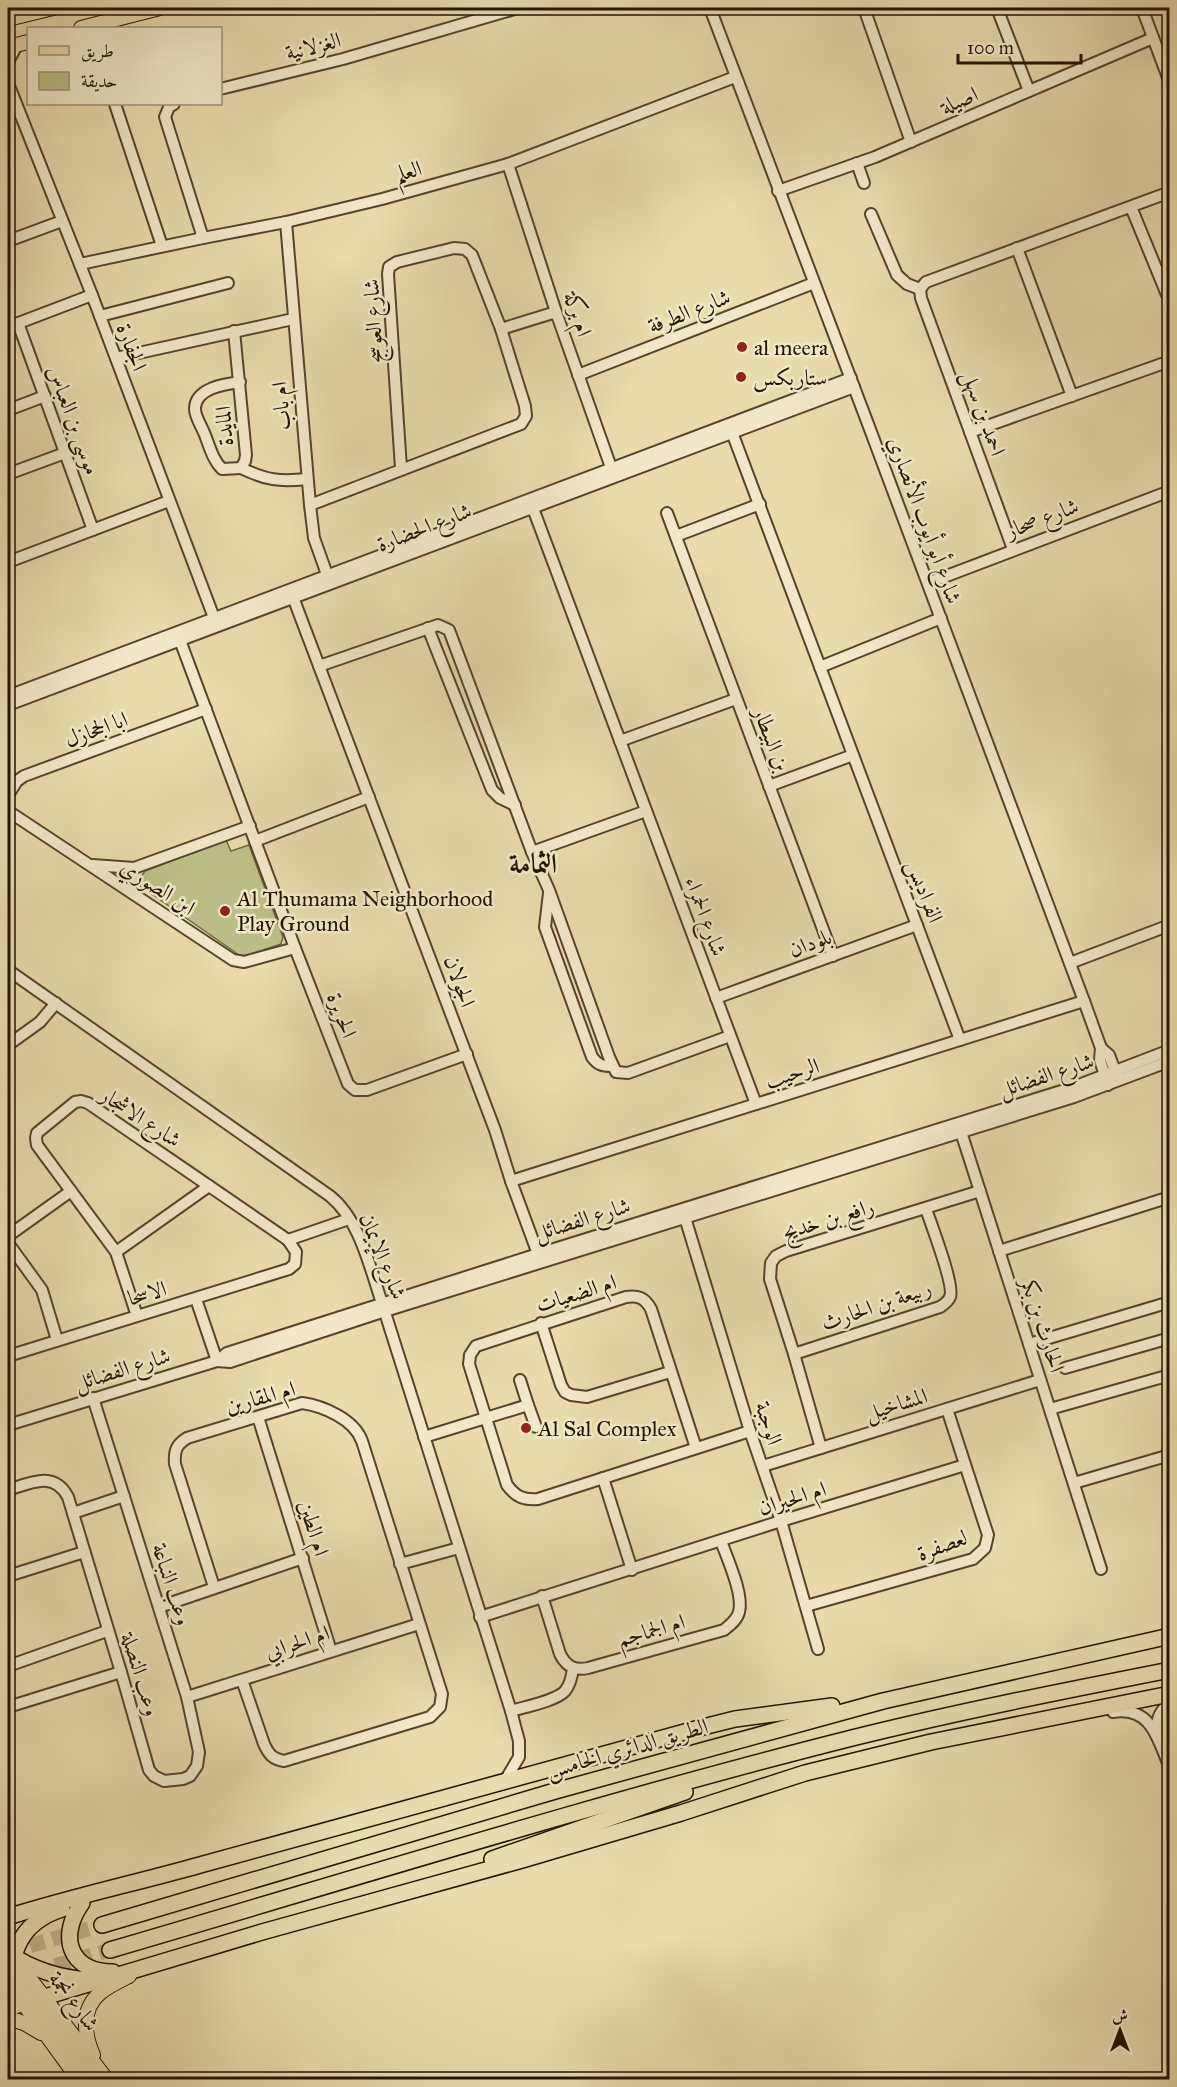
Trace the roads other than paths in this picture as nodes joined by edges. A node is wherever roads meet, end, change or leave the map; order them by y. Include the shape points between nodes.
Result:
1 (53, 8) edge
2 (160, 8) edge
3 (518, 8) edge
4 (710, 8) edge
5 (997, 8) edge
6 (1142, 8) edge
7 (869, 9) edge
8 (8, 19) edge
9 (85, 27) edge
10 (1153, 38) junction
11 (18, 45) edge
12 (1165, 57) edge
13 (8, 62) edge
14 (735, 77) junction
15 (8, 83) edge
16 (1170, 83) edge
17 (222, 89) edge
18 (1029, 91) junction
19 (115, 105) edge
20 (172, 105) edge
21 (12, 106) edge
22 (911, 141) junction
23 (857, 163) junction
24 (508, 164) junction
25 (864, 183) dead end
26 (778, 191) junction
27 (1170, 192) edge
28 (1131, 207) junction
29 (871, 214) dead end
30 (62, 221) junction
31 (286, 222) junction
32 (203, 238) junction
33 (8, 241) edge
34 (162, 246) junction
35 (1017, 248) junction
36 (80, 264) junction
37 (228, 283) dead end
38 (814, 283) junction
39 (920, 289) junction
40 (92, 295) junction
41 (1170, 302) edge
42 (556, 312) junction
43 (100, 316) junction
44 (293, 319) junction
45 (13, 325) edge
46 (501, 329) junction
47 (234, 331) junction
48 (116, 358) junction
49 (1170, 361) edge
50 (578, 375) junction
51 (240, 382) junction
52 (852, 382) junction
53 (45, 396) junction
54 (1072, 396) junction
55 (8, 411) edge
56 (731, 428) junction
57 (970, 432) junction
58 (65, 453) junction
59 (241, 468) junction
60 (401, 468) junction
61 (613, 472) junction
62 (8, 474) edge
63 (307, 479) junction
64 (1170, 491) edge
65 (169, 501) junction
66 (531, 503) junction
67 (760, 504) junction
68 (310, 505) junction
69 (667, 513) dead end
70 (93, 530) junction
71 (676, 537) junction
72 (1014, 549) junction
73 (8, 562) edge
74 (328, 579) junction
75 (928, 583) junction
76 (292, 593) junction
77 (941, 618) junction
78 (216, 622) junction
79 (428, 628) junction
80 (179, 636) junction
81 (320, 666) junction
82 (820, 667) junction
83 (8, 696) edge
84 (736, 699) junction
85 (8, 705) edge
86 (206, 710) junction
87 (620, 741) junction
88 (853, 755) junction
89 (769, 786) junction
90 (8, 795) edge
91 (369, 797) junction
92 (515, 805) junction
93 (8, 811) edge
94 (646, 811) junction
95 (250, 826) junction
96 (255, 841) junction
97 (532, 852) junction
98 (88, 864) junction
99 (549, 890) junction
100 (917, 925) junction
101 (1170, 925) edge
102 (295, 948) junction
103 (833, 956) junction
104 (1070, 963) junction
105 (8, 970) edge
106 (716, 998) junction
107 (1084, 1001) junction
108 (56, 1003) junction
109 (730, 1036) junction
110 (960, 1040) junction
111 (8, 1045) edge
112 (1170, 1050) edge
113 (466, 1054) junction
114 (1170, 1061) edge
115 (612, 1066) junction
116 (1112, 1079) junction
117 (756, 1104) junction
118 (994, 1112) junction
119 (961, 1132) junction
120 (511, 1181) junction
121 (209, 1186) junction
122 (71, 1191) junction
123 (980, 1191) junction
124 (1170, 1197) edge
125 (926, 1209) junction
126 (684, 1213) junction
127 (349, 1219) junction
128 (8, 1236) edge
129 (288, 1240) junction
130 (8, 1243) edge
131 (999, 1251) junction
132 (116, 1252) junction
133 (538, 1254) junction
134 (503, 1276) junction
135 (196, 1299) junction
136 (1170, 1302) edge
137 (384, 1307) junction
138 (137, 1316) junction
139 (542, 1323) junction
140 (1170, 1338) edge
141 (57, 1340) junction
142 (1029, 1344) junction
143 (794, 1354) junction
144 (8, 1356) edge
145 (217, 1361) junction
146 (1065, 1368) dead end
147 (670, 1372) junction
148 (1170, 1375) edge
149 (520, 1380) dead end
150 (1041, 1380) junction
151 (93, 1398) junction
152 (528, 1405) junction
153 (947, 1409) junction
154 (1050, 1409) junction
155 (258, 1417) junction
156 (485, 1419) junction
157 (8, 1425) edge
158 (536, 1427) dead end
159 (750, 1431) junction
160 (424, 1437) junction
161 (696, 1448) junction
162 (821, 1448) junction
163 (1170, 1455) edge
164 (965, 1465) junction
165 (763, 1466) junction
166 (603, 1478) junction
167 (1074, 1483) junction
168 (8, 1490) edge
169 (124, 1496) junction
170 (73, 1513) junction
171 (781, 1521) junction
172 (722, 1541) junction
173 (459, 1548) junction
174 (84, 1551) junction
175 (303, 1558) junction
176 (400, 1564) junction
177 (1101, 1569) dead end
178 (632, 1570) junction
179 (8, 1576) edge
180 (214, 1587) junction
181 (542, 1596) junction
182 (806, 1606) junction
183 (159, 1607) junction
184 (480, 1617) junction
185 (419, 1624) junction
186 (107, 1631) junction
187 (1170, 1636) edge
188 (819, 1649) dead end
189 (331, 1651) junction
190 (8, 1666) edge
191 (573, 1668) junction
192 (1170, 1670) edge
193 (122, 1672) junction
194 (242, 1680) junction
195 (1170, 1694) edge
196 (187, 1697) junction
197 (883, 1701) junction
198 (1170, 1703) edge
199 (8, 1707) edge
200 (511, 1711) junction
201 (1051, 1717) junction
202 (1157, 1736) junction
203 (758, 1764) junction
204 (1170, 1768) edge
205 (183, 1779) joint
206 (506, 1779) junction
207 (147, 1879) junction
208 (369, 1902) junction
209 (82, 1903) junction
210 (8, 1908) edge
211 (30, 1910) junction
212 (8, 1917) edge
213 (102, 1925) tunnel mouth
214 (110, 1950) tunnel mouth
215 (9, 1967) edge
216 (144, 1967) junction
217 (125, 1972) junction
218 (96, 1981) junction
219 (34, 2000) junction
220 (8, 2008) edge
221 (8, 2018) edge
222 (52, 2043) junction
223 (101, 2077) edge
224 (79, 2079) edge

1 - 8 main road
2 - 9 main road
3 - 17 street, الغزلانية via 343,59
4 - 14 street, شارع أبو أيوب الأنصاري
5 - 18 street
6 - 10 street
7 - 22 street
10 - 12 street
10 - 18 street, اصيلة
11 - 13 street
12 - 16 street
14 - 24 street, العلم
14 - 26 street, شارع أبو أيوب الأنصاري
15 - 21 street, الجفارة
18 - 22 street, اصيلة
19 - 34 street
20 - 32 street via 165,117
21 - 30 street, الجفارة
22 - 23 street, اصيلة
23 - 25 street
23 - 26 street, اصيلة
24 - 31 street, العلم
24 - 42 street, ام بركة
26 - 38 street, شارع أبو أيوب الأنصاري
27 - 28 street
28 - 35 street
28 - 41 street
29 - 39 street via 897,275 907,285
30 - 33 street
30 - 36 street, الجفارة
31 - 32 street, العلم
31 - 44 street, ام باب
32 - 34 street, العلم
34 - 36 street, العلم
35 - 39 street via 926,282
35 - 54 street
36 - 40 street, الجفارة
37 - 43 street
38 - 50 street, شارع الطرفة
38 - 52 street, شارع أبو أيوب الأنصاري
39 - 57 street, احمد بن سهل
40 - 43 street, الجفارة
40 - 45 street
42 - 46 street
42 - 50 street, ام بركة
43 - 48 street, الجفارة
44 - 47 street
44 - 63 street, ام باب
45 - 53 street, موسى بن العباس
46 - 60 street, شارع العوسج via 525,406 526,416 521,424
46 - 60 street, شارع العوسج via 472,255 465,249 454,248 389,267
47 - 48 street
47 - 51 street, المايدة
48 - 65 street, الجفارة
49 - 54 street
50 - 61 street, ام بركة
51 - 59 street, المايدة via 246,455
51 - 59 street, المايدة via 203,393 196,400 195,411 216,462 222,469
52 - 56 street, شارع الحضارة
52 - 75 street, شارع أبو أيوب الأنصاري
53 - 55 street
53 - 58 street, موسى بن العباس
54 - 57 street
56 - 61 street, شارع الحضارة
56 - 67 street, الفراديس
57 - 72 street, احمد بن سهل
58 - 62 street
58 - 70 street, موسى بن العباس
59 - 63 street via 262,478
60 - 68 street, شارع العوسج
61 - 66 street, شارع الحضارة
63 - 68 street, ام باب
64 - 72 street, شارع صحار
65 - 70 street
65 - 78 street, الجفارة
66 - 74 street, شارع الحضارة
66 - 87 street, شارع الحمراء
67 - 71 street
67 - 82 street, الفراديس
68 - 74 street, ام باب via 314,538
69 - 71 street, بن البيطار
70 - 73 street
71 - 84 street, بن البيطار
72 - 75 street, شارع صحار
74 - 76 street, شارع الحضارة
75 - 77 street, شارع أبو أيوب الأنصاري
76 - 78 street, شارع الحضارة
76 - 81 street, الجولان
77 - 82 street
77 - 104 street, شارع أبو أيوب الأنصاري
78 - 80 street, شارع الحضارة
79 - 81 street
79 - 92 street via 492,790
79 - 92 street via 438,625 449,630
80 - 83 street, شارع الحضارة
80 - 85 street, شارع الحضارة
80 - 86 street, الحريرة
81 - 91 street, الجولان
82 - 88 street, الفراديس
84 - 87 street
84 - 89 street, بن البيطار
86 - 90 street, ابا الجحازل via 24,776
86 - 95 street, الحريرة
87 - 94 street, شارع الحمراء
88 - 89 street
88 - 100 street, الفراديس
89 - 103 street, بن البيطار
91 - 96 street
91 - 113 street, الجولان
92 - 97 street
93 - 98 street, ابن الصوري
94 - 97 street
94 - 106 street, شارع الحمراء
95 - 96 street, الحريرة
95 - 98 street via 134,868
96 - 102 street, الحريرة
97 - 99 street
98 - 102 street, ابن الصوري via 233,960 244,962
99 - 115 street
99 - 115 street via 545,927 592,1056 597,1063
100 - 103 street, بلودان
100 - 110 street, الفراديس
101 - 104 street
102 - 113 street, الحريرة via 348,1084 355,1090 367,1090
103 - 106 street, بلودان
104 - 107 street, شارع أبو أيوب الأنصاري
105 - 108 street, شارع الإيمان
106 - 109 street, شارع الحمراء
107 - 110 street, الرحيب
107 - 116 street, شارع أبو أيوب الأنصاري via 1101,1048 1100,1060
108 - 111 street via 40,1022
108 - 127 street, شارع الإيمان via 330,1196
109 - 115 street via 628,1073 616,1072
109 - 117 street, شارع الحمراء
110 - 117 street, الرحيب
112 - 116 street, شارع الفضائل
113 - 120 street, الجولان
114 - 116 street
116 - 118 street, شارع الفضائل
116 - 119 street
117 - 120 street, الرحيب
118 - 119 street via 965,1126
118 - 126 street, شارع الفضائل
119 - 123 street, الحارث بن بكر
119 - 126 street
120 - 133 street, الجولان
121 - 122 street, شارع الاشجار via 81,1101 37,1133 36,1138 37,1145
121 - 129 street, شارع الاشجار
121 - 132 street
122 - 128 street
122 - 132 street, شارع الاشجار
123 - 125 street, رافع بن خديج
123 - 131 street, الحارث بن بكر
124 - 131 street
125 - 143 street, ربيعة بن الحارث via 951,1297 940,1307
125 - 143 street, رافع بن خديج via 776,1256 771,1263 770,1279
126 - 133 street, شارع الفضائل
126 - 134 street
126 - 159 street, الوجبة
127 - 129 street
127 - 137 street, شارع الإيمان
129 - 135 street, الاسحا via 296,1252 295,1264 289,1269
130 - 141 street via 42,1290
131 - 142 street, الحارث بن بكر
132 - 138 street, شارع الاشجار
133 - 134 street via 537,1260 507,1270
133 - 137 street, شارع الفضائل via 435,1286
134 - 137 street
135 - 138 street, الاسحا
135 - 145 street
136 - 142 street
137 - 145 street, شارع الفضائل via 227,1353
137 - 145 street via 230,1362
137 - 160 street, شارع الإيمان
138 - 141 street, الاسحا
139 - 147 street via 561,1385 571,1395 587,1397
139 - 147 street, ام الضعيات via 626,1297 642,1298 651,1309
139 - 156 street, ام الضعيات via 472,1350 469,1365
140 - 146 street
141 - 144 street, الاسحا
142 - 150 street, الحارث بن بكر
143 - 162 street, رافع بن خديج
145 - 151 street, شارع الفضائل
147 - 161 street, ام الضعيات
148 - 154 street
149 - 152 street
150 - 153 street, المشاخيل
150 - 154 street, الحارث بن بكر
151 - 157 street, شارع الفضائل
151 - 169 street, وعب النباعة
152 - 156 street
152 - 158 street
153 - 162 street, المشاخيل
153 - 164 street, لعصفرة
154 - 167 street, الحارث بن بكر
155 - 175 street, ام الطين
155 - 176 street, ام المقارين via 302,1402 314,1404 355,1428
155 - 180 street, ام المقارين via 187,1438 176,1447 175,1464
156 - 160 street
156 - 166 street, ام الضعيات via 507,1485 519,1498 538,1499
159 - 161 street, ام الضعيات
159 - 165 street, الوجبة
160 - 173 street, شارع الإيمان
161 - 166 street, ام الضعيات
162 - 165 street, المشاخيل
163 - 167 street
164 - 171 street, ام الحيران
164 - 182 street, لعصفرة via 988,1535 981,1554
165 - 171 street, الوجبة
166 - 178 street
167 - 177 street, الحارث بن بكر
168 - 170 street, وعب النصلة via 36,1481 56,1482 64,1488
169 - 170 street
169 - 183 street, وعب النباعة
170 - 174 street, وعب النصلة
171 - 172 street, ام الحيران
171 - 182 street, الوجبة
172 - 178 street, ام الحيران
172 - 191 street, ام الجماجم via 740,1598 735,1621 724,1630 588,1668
173 - 176 street
173 - 184 street, شارع الإيمان
174 - 179 street
174 - 186 street, وعب النصلة
175 - 180 street
175 - 189 street, ام الطين
176 - 185 street, ام المقارين
178 - 181 street, ام الحيران
180 - 183 street
181 - 184 street, ام الحيران
181 - 191 street via 560,1654
182 - 188 street, الوجبة
183 - 196 street, وعب النباعة
184 - 200 street, شارع الإيمان
185 - 189 street, ام الحرابي
185 - 194 street, ام المقارين via 442,1694 440,1707 430,1716 294,1760 275,1759 269,1754
186 - 190 street
186 - 193 street, وعب النصلة
187 - 197 highway, الطريق الدائري الخامس
189 - 194 street, ام الحرابي
191 - 200 street via 566,1691
192 - 203 highway via 864,1736
193 - 199 street
193 - 205 street, وعب النصلة via 148,1770 164,1781
194 - 196 street, ام الحرابي
195 - 201 highway
196 - 205 street, وعب النباعة via 199,1760 194,1771
197 - 206 highway via 735,1719
197 - 213 highway, الطريق الدائري الخامس via 555,1791
198 - 202 street via 1158,1717
200 - 206 street, شارع الإيمان via 519,1757
201 - 202 street via 1128,1711 1143,1717
201 - 208 highway via 805,1773 522,1860
202 - 204 street
203 - 208 highway
203 - 214 highway
206 - 207 highway
207 - 209 highway
207 - 211 highway
208 - 216 highway
209 - 215 highway via 33,1924 24,1933
209 - 217 highway via 69,1928 76,1956 91,1969
210 - 211 main road
211 - 212 highway
215 - 218 highway
215 - 219 highway
216 - 217 highway
216 - 223 main road via 99,1993 88,2011 88,2042
217 - 218 highway
218 - 219 highway
219 - 220 highway
219 - 222 main road, شارع نجمة
219 - 223 highway
221 - 222 main road via 34,2029
222 - 224 main road, شارع نجمة

